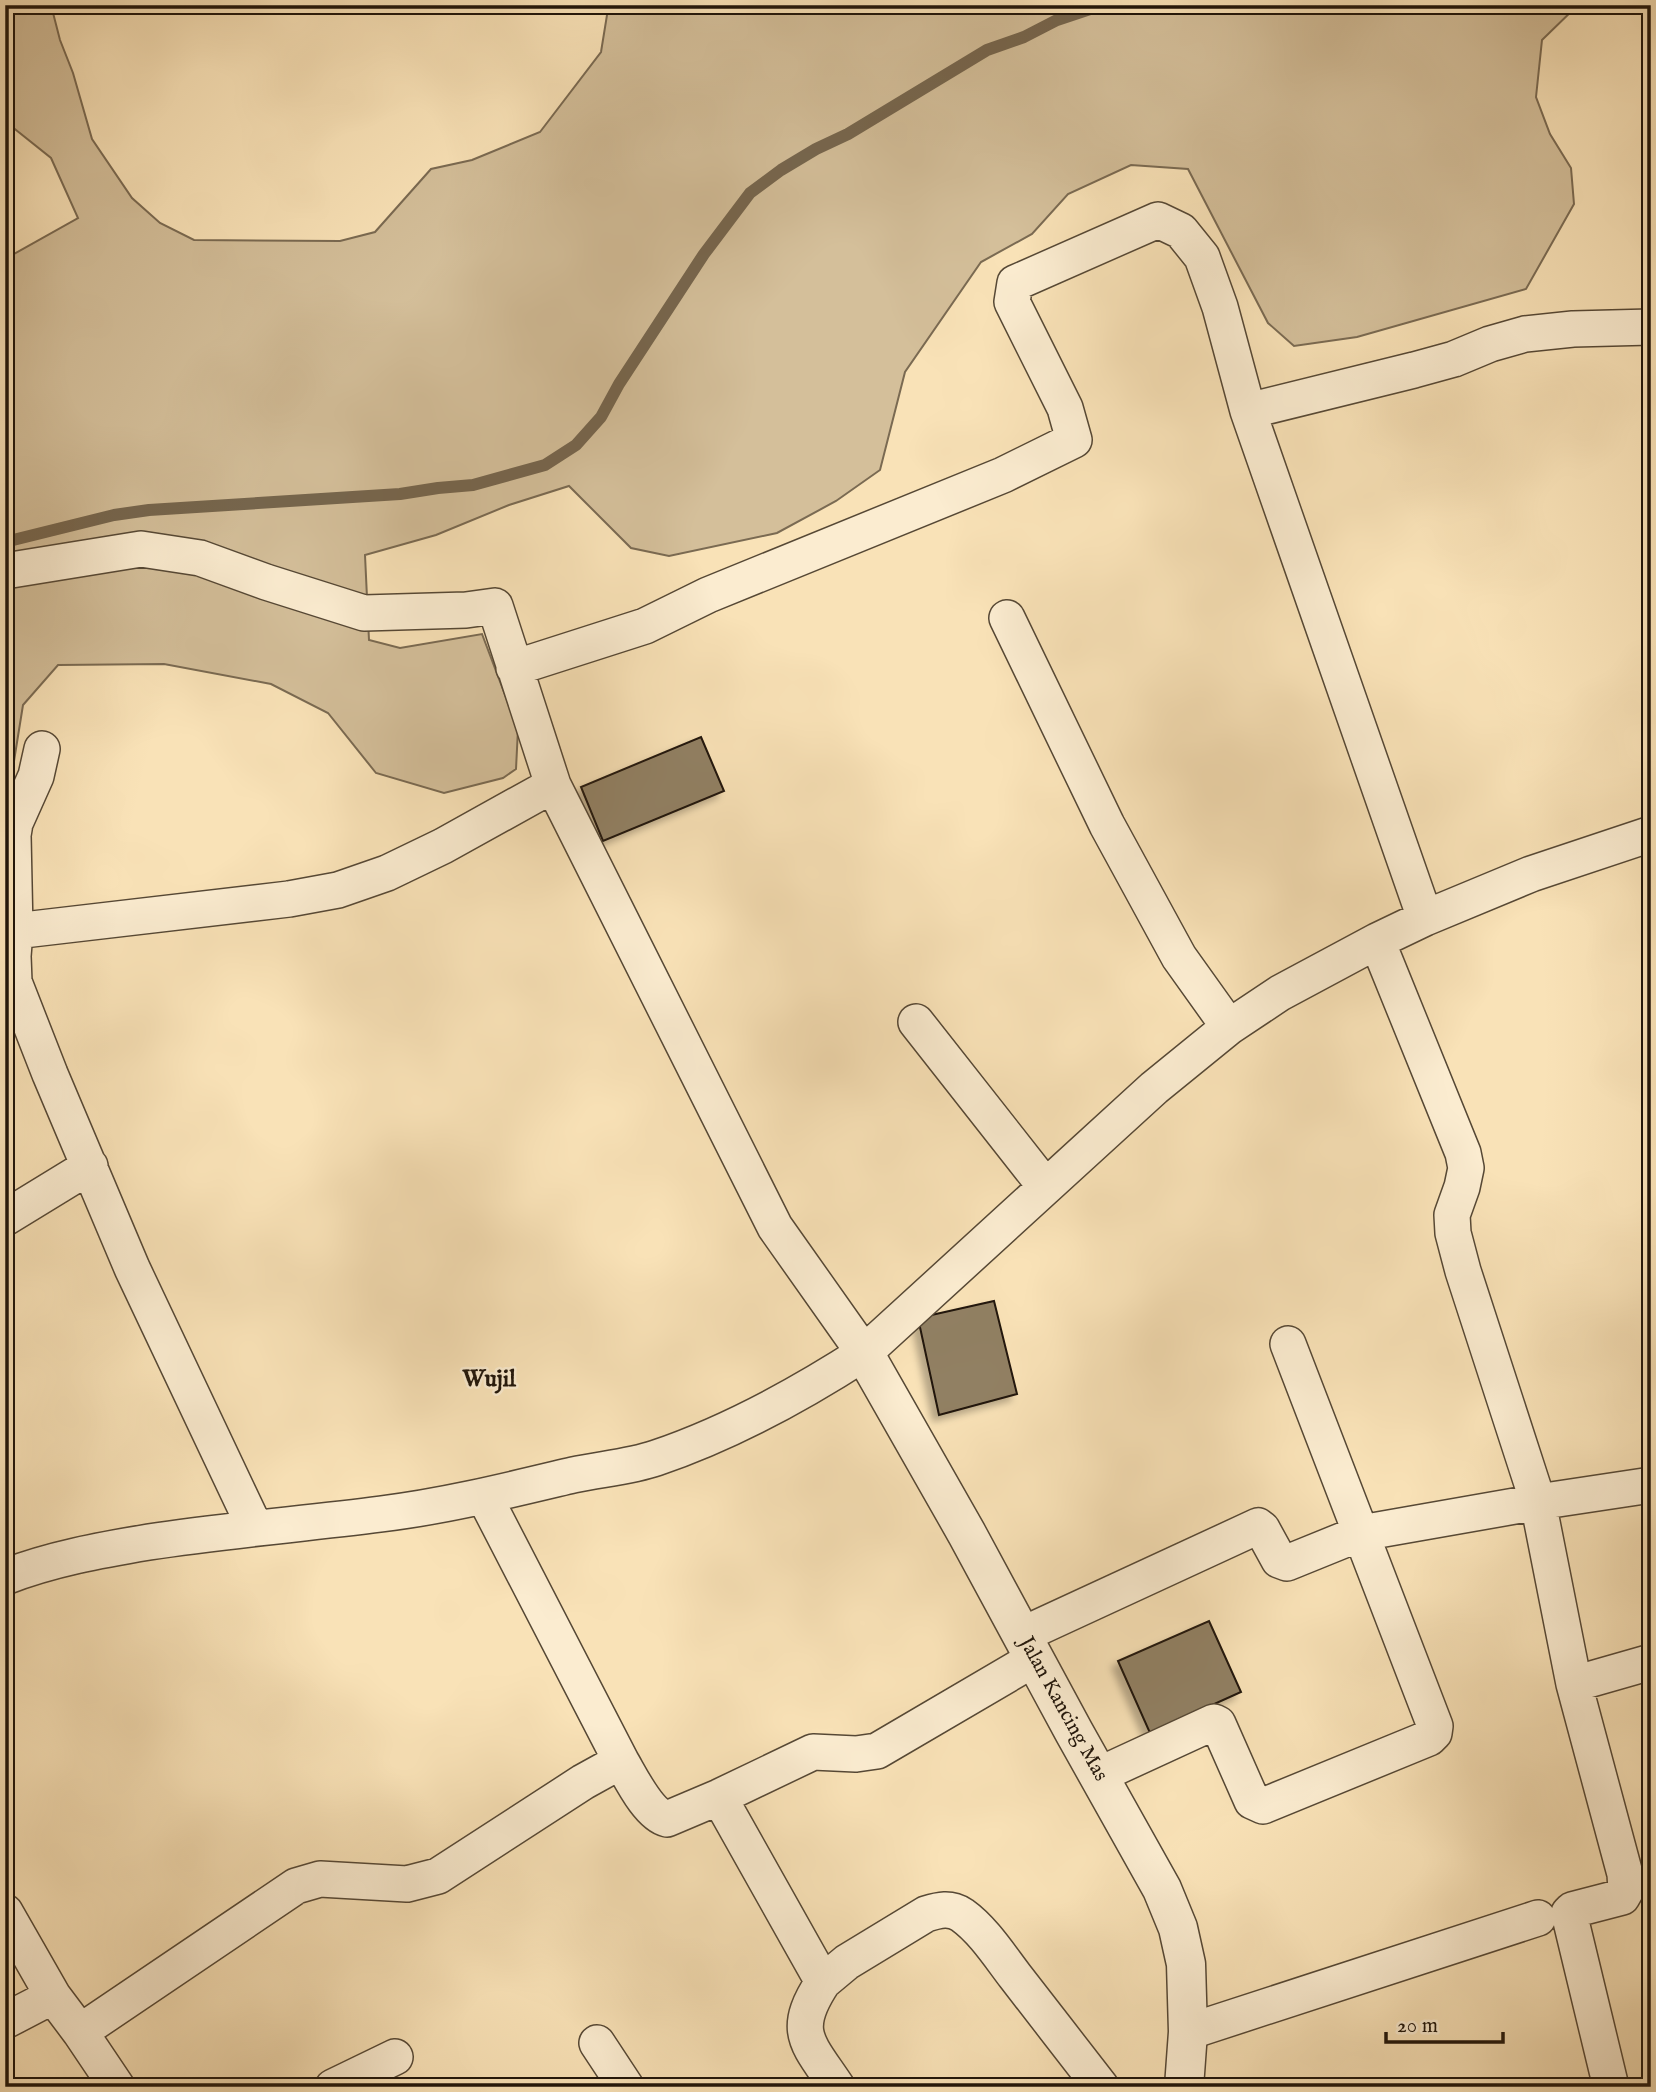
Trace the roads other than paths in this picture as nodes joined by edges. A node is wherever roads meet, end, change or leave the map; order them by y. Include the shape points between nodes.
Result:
1 (1651, 327) edge
2 (1248, 411) junction
3 (5, 572) edge
4 (1007, 618) dead end
5 (514, 667) junction
6 (42, 749) dead end
7 (553, 785) junction
8 (1651, 834) edge
9 (1424, 918) junction
10 (15, 931) junction
11 (1377, 941) junction
12 (10, 987) edge
13 (916, 1022) dead end
14 (1229, 1027) junction
15 (90, 1166) junction
16 (1045, 1186) junction
17 (5, 1218) edge
18 (1288, 1344) dead end
19 (864, 1353) junction
20 (1651, 1485) edge
21 (484, 1496) junction
22 (1538, 1502) junction
23 (255, 1528) junction
24 (1361, 1533) junction
25 (5, 1577) edge
26 (1028, 1647) junction
27 (1651, 1662) edge
28 (1574, 1684) junction
29 (621, 1762) junction
30 (1099, 1775) junction
31 (719, 1797) junction
32 (5, 1912) edge
33 (1538, 1918) dead end
34 (823, 1982) junction
35 (53, 1996) junction
36 (5, 2021) edge
37 (80, 2032) junction
38 (1188, 2032) junction
39 (597, 2043) dead end
40 (394, 2057) dead end
41 (117, 2087) edge
42 (333, 2087) edge
43 (626, 2087) edge
44 (837, 2087) edge
45 (1101, 2087) edge
46 (1185, 2087) edge
47 (1611, 2087) edge

1 - 2 street via 1525,334 1454,359
2 - 5 street via 1202,257 1181,230 1158,220 1015,283 1012,302 1065,408 1074,440 1003,475 708,595 645,626
2 - 9 street
3 - 5 street via 141,549 200,558 364,613 495,606
4 - 14 street via 1118,846 1180,957
5 - 7 street
6 - 10 street via 13,835
7 - 10 street via 443,846 338,890
7 - 19 street via 775,1227
8 - 9 street via 1531,874
9 - 11 street
10 - 12 street
11 - 14 street via 1280,993
11 - 22 street via 1463,1153 1466,1168 1452,1215 1452,1233
12 - 15 street
13 - 16 street
14 - 16 street
15 - 17 street
15 - 23 street via 132,1268
16 - 19 street
18 - 24 street
19 - 21 street via 717,1435 654,1459
19 - 26 street, Jalan Kancing Mas
20 - 22 street
21 - 23 street via 384,1514
21 - 29 street
22 - 24 street
22 - 28 street
23 - 25 street via 99,1550
24 - 26 street via 1284,1563 1258,1526
24 - 30 street via 1435,1726 1429,1738 1263,1806 1252,1801 1214,1722
26 - 30 street, Jalan Kancing Mas
26 - 31 street via 877,1751 813,1752
27 - 28 street
28 - 47 street via 1625,1874 1622,1897 1569,1913
29 - 31 street via 659,1817 667,1819
29 - 37 street via 438,1876 407,1884 320,1879 296,1886
30 - 38 street, Jalan Kancing Mas via 1162,1889 1178,1928 1186,1964
31 - 34 street
32 - 35 street
33 - 38 street
34 - 44 street via 810,2001 804,2028 807,2042
34 - 45 street via 926,1914 954,1911 986,1939
35 - 36 street
35 - 37 street
37 - 41 street
38 - 46 street, Jalan Kancing Mas
39 - 43 street
40 - 42 street

